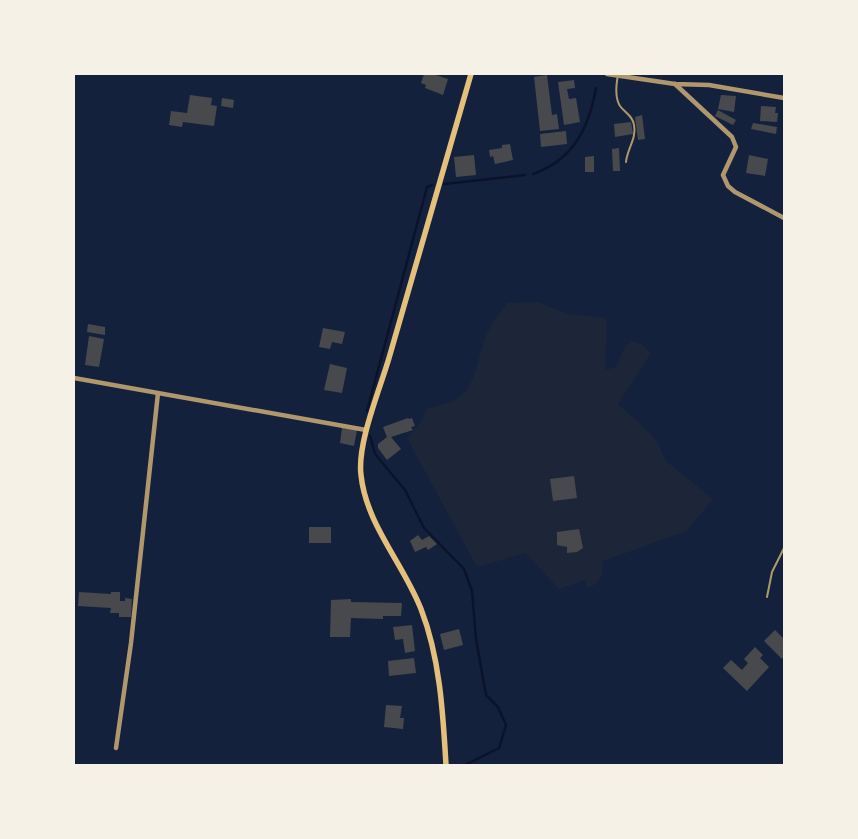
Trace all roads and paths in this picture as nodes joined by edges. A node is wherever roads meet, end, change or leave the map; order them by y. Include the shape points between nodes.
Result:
1 (471, 74) edge
2 (607, 74) edge
3 (618, 76) junction
4 (675, 84) junction
5 (784, 98) edge
6 (626, 162) dead end
7 (784, 218) edge
8 (74, 378) edge
9 (158, 393) junction
10 (366, 430) junction
11 (784, 548) edge
12 (767, 596) dead end
13 (116, 748) dead end
14 (446, 765) edge

1 - 10 main road
2 - 3 street
3 - 4 street
3 - 6 lane via 619,103 633,119 635,134
4 - 5 street via 708,85
4 - 7 street via 732,137 736,147 723,175 728,186
8 - 9 street
9 - 10 street
9 - 13 street via 131,643
10 - 14 main road via 360,461 364,491 376,524 409,583 424,618 437,672
11 - 12 lane via 775,565

